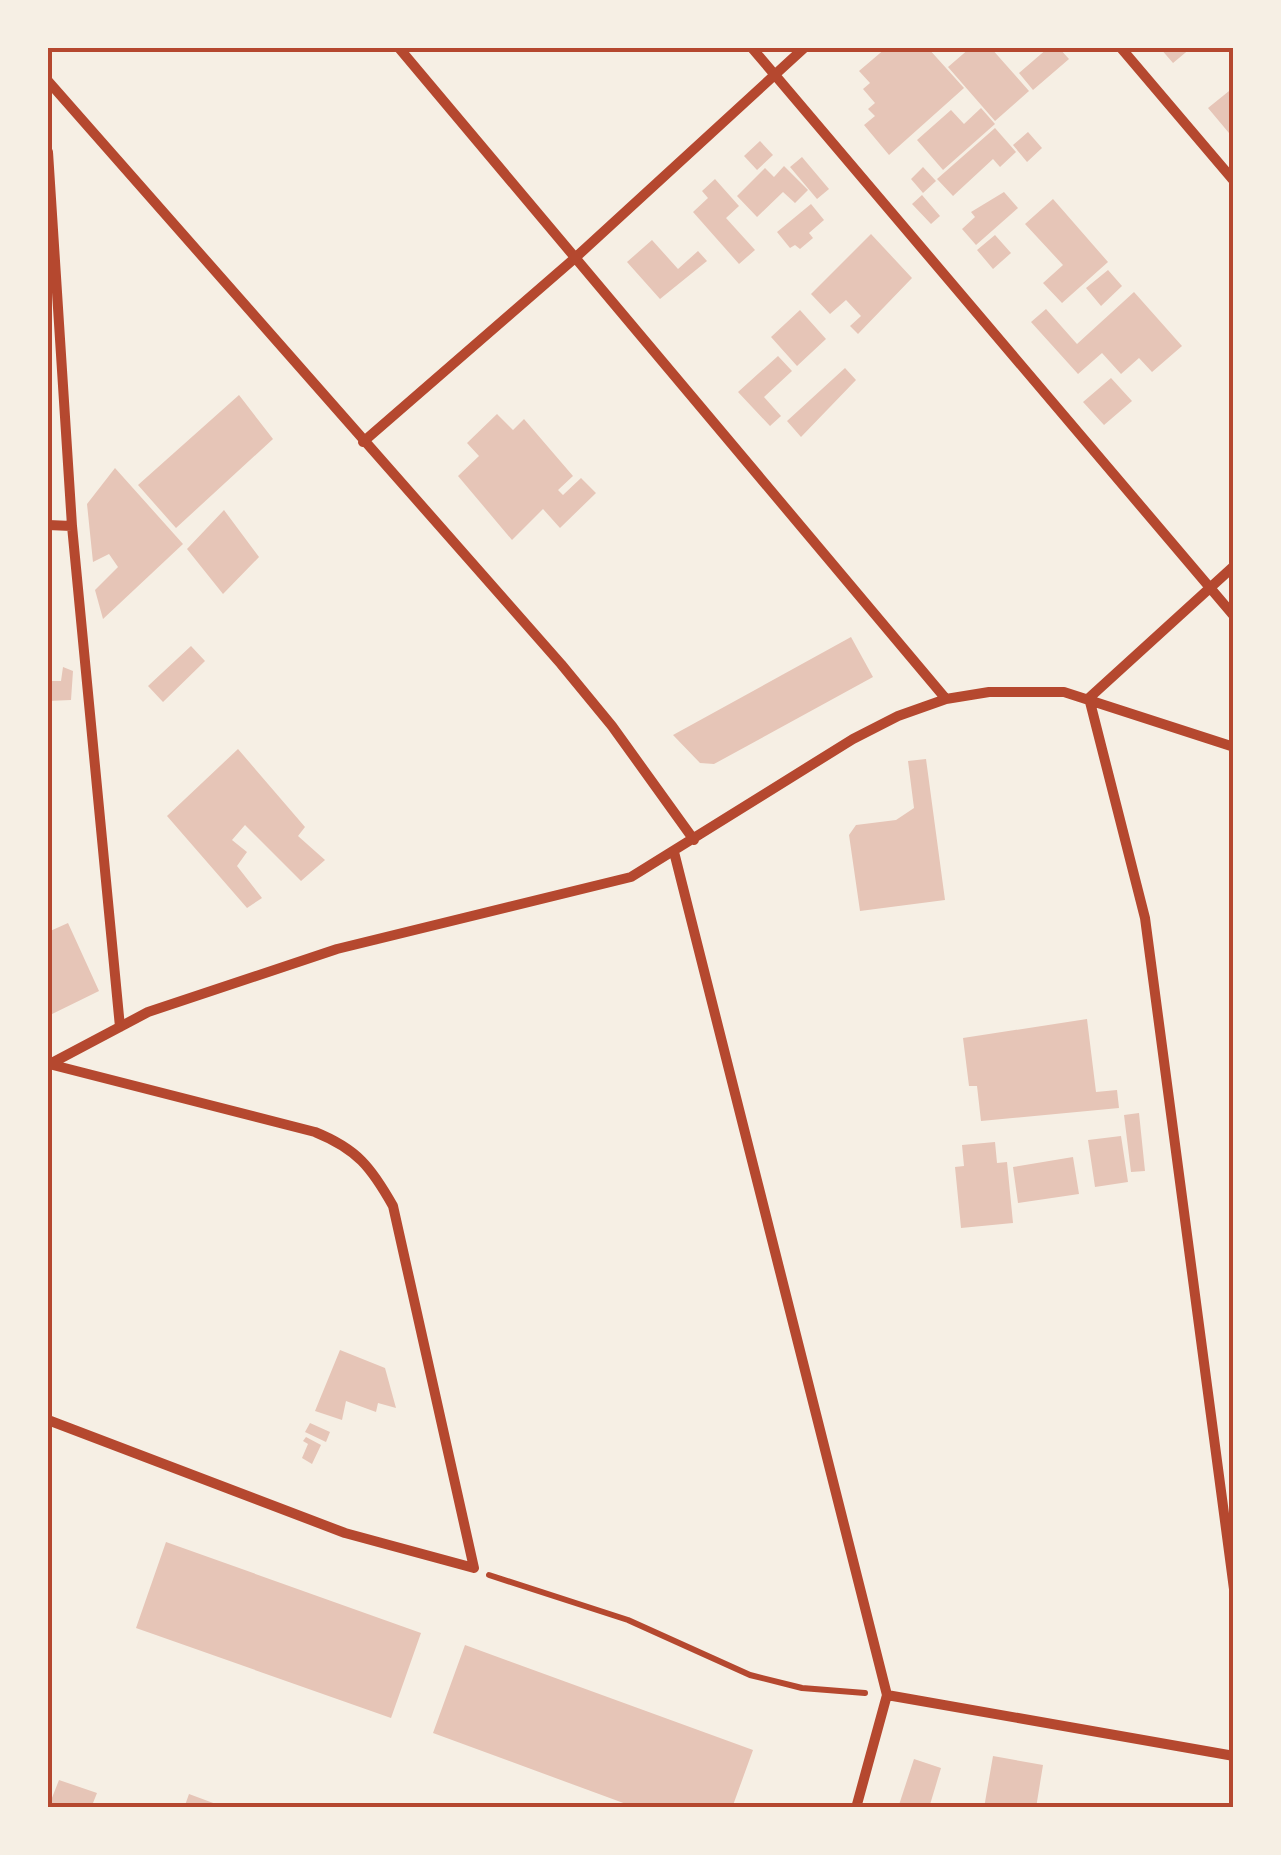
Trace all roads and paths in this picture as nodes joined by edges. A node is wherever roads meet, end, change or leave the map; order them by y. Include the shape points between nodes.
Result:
1 (399, 48) edge
2 (752, 48) edge
3 (804, 48) edge
4 (1122, 48) edge
5 (774, 74) junction
6 (48, 81) edge
7 (48, 152) edge
8 (1234, 181) edge
9 (575, 258) junction
10 (363, 442) junction
11 (48, 525) edge
12 (72, 526) junction
13 (1234, 566) edge
14 (1211, 587) junction
15 (1234, 616) edge
16 (1089, 698) junction
17 (946, 699) junction
18 (1234, 748) edge
19 (694, 840) junction
20 (674, 852) junction
21 (120, 1027) junction
22 (48, 1064) edge
23 (48, 1420) edge
24 (474, 1568) junction
25 (1234, 1589) edge
26 (886, 1695) junction
27 (1234, 1756) edge
28 (856, 1808) edge

1 - 9 street
2 - 5 street
3 - 5 street
4 - 8 street
5 - 9 street
5 - 14 street
6 - 10 street
7 - 12 street
9 - 10 street
9 - 17 street
10 - 19 street via 574,680
11 - 12 street
12 - 21 street
13 - 14 street
14 - 15 street
14 - 16 street
16 - 17 street via 1033,690
16 - 18 street
16 - 25 street via 1144,918
17 - 19 street via 854,739
19 - 20 street
20 - 21 street via 608,886 338,949
20 - 26 street
21 - 22 street
22 - 24 street via 315,1132 347,1144 375,1174 393,1206
23 - 24 street via 344,1533
24 - 26 path via 628,1620 750,1675 802,1688
26 - 27 street
26 - 28 street

